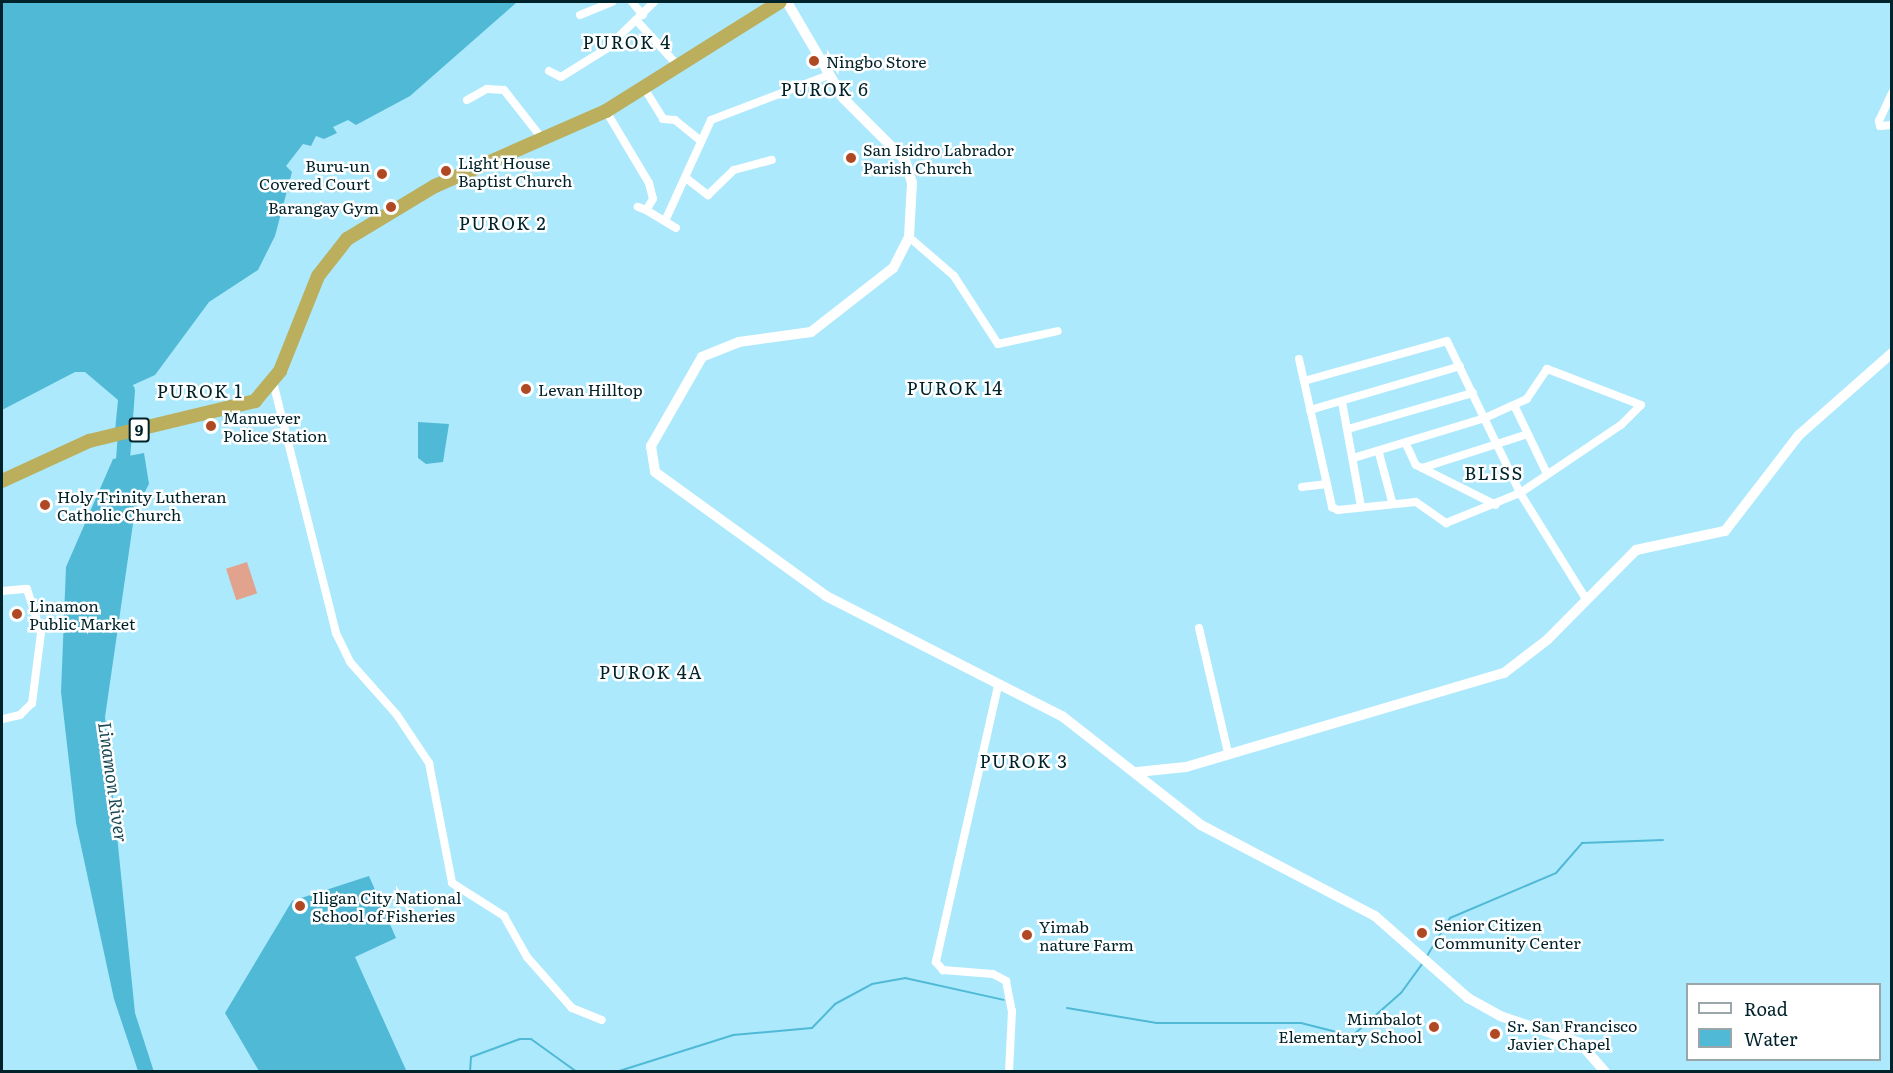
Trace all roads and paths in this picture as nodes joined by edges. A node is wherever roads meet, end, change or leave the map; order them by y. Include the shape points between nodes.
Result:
1 (614, 2) edge
2 (632, 2) edge
3 (654, 2) edge
4 (780, 2) edge
5 (787, 2) edge
6 (580, 15) dead end
7 (640, 18) junction
8 (679, 67) junction
9 (549, 71) dead end
10 (829, 75) junction
11 (644, 88) junction
12 (1892, 93) edge
13 (467, 100) dead end
14 (606, 111) junction
15 (1892, 125) edge
16 (700, 140) junction
17 (544, 142) junction
18 (772, 160) dead end
19 (686, 178) junction
20 (665, 221) junction
21 (676, 228) dead end
22 (909, 237) junction
23 (1058, 331) dead end
24 (1892, 353) edge
25 (1299, 358) dead end
26 (1460, 366) junction
27 (1304, 381) junction
28 (273, 382) junction
29 (1473, 393) junction
30 (1342, 402) junction
31 (1514, 405) junction
32 (1310, 410) junction
33 (1485, 418) junction
34 (1348, 429) junction
35 (1528, 434) junction
36 (1406, 444) junction
37 (1497, 444) junction
38 (1379, 453) junction
39 (1353, 458) junction
40 (1422, 468) junction
41 (1547, 474) junction
42 (2, 481) edge
43 (1327, 484) junction
44 (1302, 487) dead end
45 (1520, 493) junction
46 (1392, 502) junction
47 (1496, 505) junction
48 (1361, 507) junction
49 (2, 591) edge
50 (1586, 599) junction
51 (1199, 628) dead end
52 (998, 686) junction
53 (2, 719) edge
54 (1228, 753) junction
55 (1137, 772) junction
56 (602, 1020) dead end
57 (1009, 1071) edge
58 (1605, 1071) edge

1 - 6 street
2 - 7 street
3 - 7 street
4 - 8 highway, 9
5 - 10 street
7 - 8 street
7 - 9 street via 616,42 569,72 558,77
8 - 11 highway, 9
10 - 16 street via 720,114
10 - 22 street via 864,124 909,169
11 - 14 highway, 9
11 - 16 street via 663,119 675,120
12 - 15 street via 1879,124
13 - 17 street via 487,89 504,90
14 - 17 highway, 9
14 - 20 street via 649,183 653,196 642,208
16 - 19 street
17 - 28 highway, 9 via 435,186 347,239 318,276
18 - 19 street via 734,170 708,195
19 - 20 street
20 - 21 street
22 - 23 street via 954,276 998,344
22 - 52 street via 892,268 811,332 739,342 702,357 651,446 651,464 673,490 826,597
24 - 50 street via 1799,435 1725,531 1636,550
25 - 27 street
26 - 27 street via 1447,341 1438,340
26 - 29 street
26 - 30 street
27 - 32 street
28 - 42 highway, 9 via 245,405 89,441
28 - 56 street via 336,633 350,662 390,706 429,764 452,883 504,915 527,957 572,1008
29 - 33 street
29 - 34 street
30 - 32 street
30 - 34 street
31 - 33 street
31 - 35 street
31 - 41 street via 1527,399 1543,370 1551,369 1641,405
32 - 43 street
33 - 36 street
33 - 37 street
34 - 39 street
35 - 37 street
35 - 41 street
36 - 38 street
36 - 40 street
37 - 40 street
37 - 45 street
38 - 39 street
38 - 46 street
39 - 48 street
40 - 47 street
41 - 45 street
43 - 44 street
43 - 48 street via 1334,509
45 - 47 street
45 - 50 street
46 - 47 street via 1416,502 1441,524
46 - 48 street
49 - 53 street via 27,590 41,633 32,703 20,715
50 - 54 street via 1547,640 1504,673
51 - 54 street
52 - 55 street via 1071,721
52 - 57 street via 936,962 943,970 993,974 1006,981 1012,1011
54 - 55 street via 1186,767
55 - 58 street via 1216,834 1354,903 1420,952 1447,980 1486,1010 1580,1043

